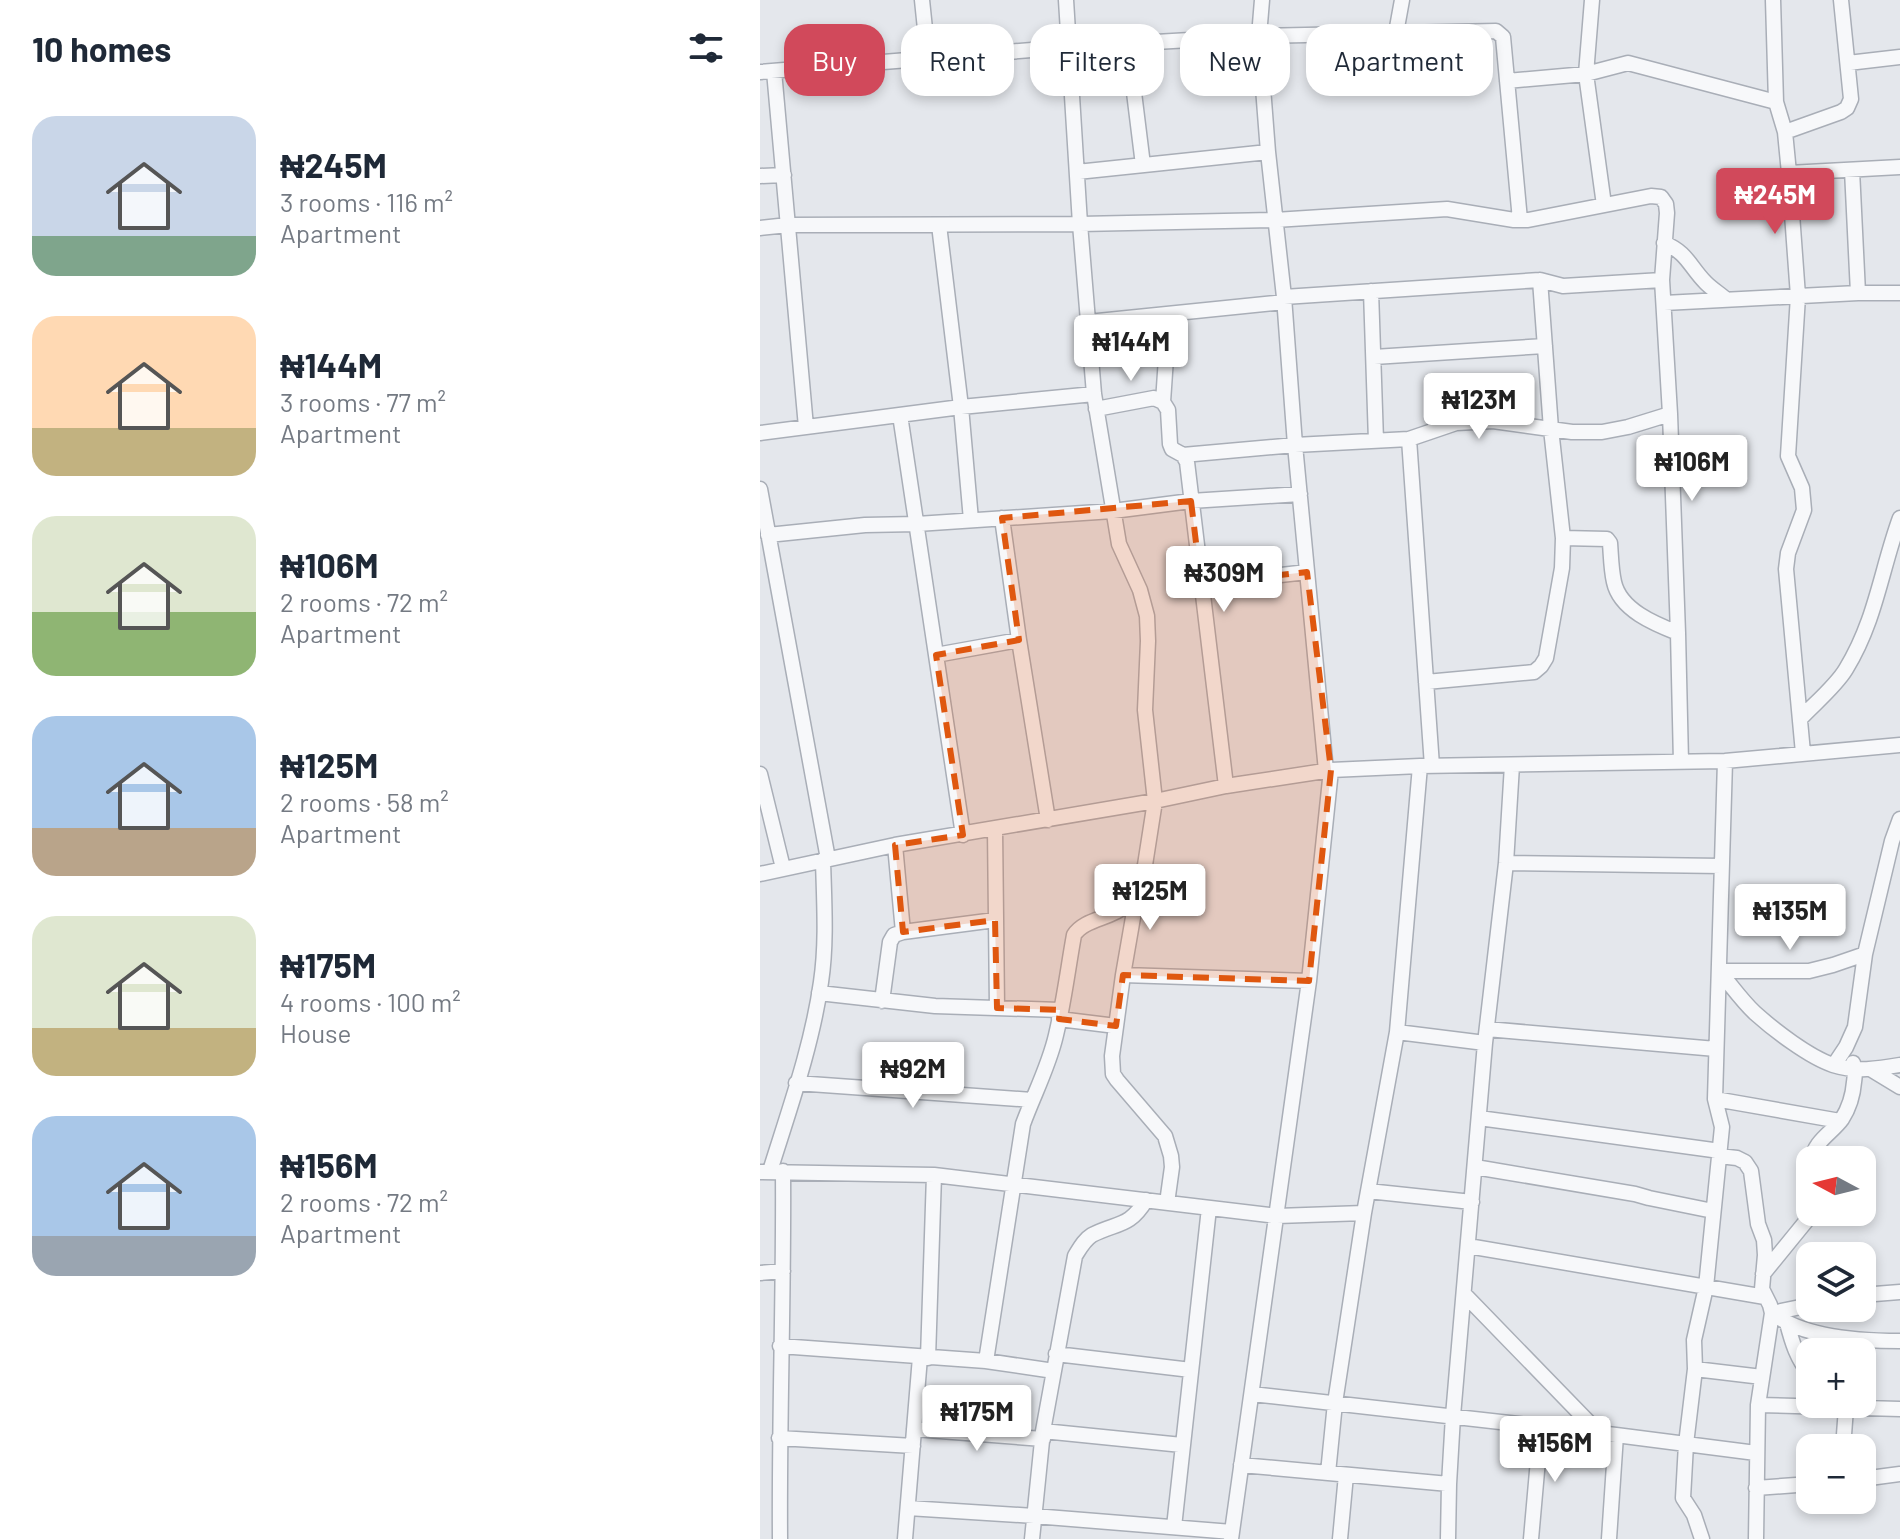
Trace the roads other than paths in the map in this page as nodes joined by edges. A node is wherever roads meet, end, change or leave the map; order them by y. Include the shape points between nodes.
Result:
1 (922, 0) edge
2 (1066, 0) edge
3 (1262, 0) edge
4 (1402, 0) edge
5 (1592, 0) edge
6 (1773, 0) edge
7 (1841, 0) edge
8 (924, 24) edge
9 (1068, 24) edge
10 (1260, 24) edge
11 (1398, 24) edge
12 (1493, 31) edge
13 (1900, 57) edge
14 (901, 60) edge
15 (1848, 63) junction
16 (767, 71) edge
17 (1586, 74) junction
18 (1507, 81) junction
19 (1072, 96) edge
20 (1134, 96) edge
21 (1264, 96) edge
22 (1776, 102) junction
23 (1785, 132) junction
24 (1268, 152) junction
25 (1143, 165) junction
26 (1900, 167) edge
27 (1852, 170) junction
28 (1077, 172) junction
29 (1789, 173) junction
30 (784, 175) junction
31 (760, 176) edge
32 (1604, 205) junction
33 (1275, 220) junction
34 (1520, 220) junction
35 (1080, 224) junction
36 (788, 225) junction
37 (939, 225) junction
38 (760, 228) edge
39 (1664, 243) junction
40 (1540, 280) junction
41 (1662, 280) junction
42 (1371, 291) junction
43 (1858, 293) junction
44 (1900, 293) edge
45 (1798, 296) junction
46 (1284, 300) junction
47 (1727, 300) junction
48 (1664, 303) junction
49 (1169, 314) junction
50 (1088, 322) junction
51 (1545, 346) junction
52 (1374, 357) junction
53 (1095, 402) junction
54 (1163, 402) junction
55 (961, 407) junction
56 (1670, 414) junction
57 (900, 415) junction
58 (806, 427) junction
59 (1551, 429) junction
60 (760, 433) edge
61 (1409, 439) junction
62 (1376, 441) junction
63 (1295, 445) junction
64 (1183, 455) junction
65 (760, 489) edge
66 (1300, 494) junction
67 (1191, 501) junction
68 (1113, 511) junction
69 (1002, 518) junction
70 (1900, 518) edge
71 (971, 520) junction
72 (917, 524) junction
73 (768, 535) junction
74 (1563, 538) junction
75 (1307, 572) junction
76 (1201, 584) junction
77 (1678, 633) junction
78 (1019, 640) junction
79 (936, 655) junction
80 (1426, 682) junction
81 (1800, 719) junction
82 (1900, 745) edge
83 (1803, 753) junction
84 (1725, 761) junction
85 (1681, 762) junction
86 (1512, 765) junction
87 (1426, 766) junction
88 (1328, 770) junction
89 (760, 774) edge
90 (1226, 786) junction
91 (1155, 801) junction
92 (1900, 819) edge
93 (1048, 820) junction
94 (995, 829) junction
95 (963, 835) junction
96 (895, 845) junction
97 (826, 860) junction
98 (1506, 863) junction
99 (1722, 866) junction
100 (783, 868) junction
101 (760, 874) edge
102 (1139, 883) junction
103 (995, 920) junction
104 (903, 932) junction
105 (1865, 954) junction
106 (1719, 971) junction
107 (1123, 975) junction
108 (1309, 981) junction
109 (819, 993) junction
110 (882, 1001) junction
111 (997, 1008) junction
112 (1059, 1014) junction
113 (1116, 1026) junction
114 (1397, 1032) junction
115 (1486, 1036) junction
116 (1846, 1047) junction
117 (1716, 1049) junction
118 (1834, 1065) junction
119 (1900, 1065) edge
120 (1856, 1068) junction
121 (1872, 1070) junction
122 (796, 1083) junction
123 (1900, 1087) edge
124 (1715, 1099) junction
125 (1032, 1100) junction
126 (1844, 1115) junction
127 (1479, 1118) junction
128 (1817, 1146) edge
129 (1720, 1154) junction
130 (1475, 1167) junction
131 (771, 1171) edge
132 (934, 1175) junction
133 (1012, 1184) junction
134 (1368, 1191) junction
135 (1146, 1200) junction
136 (1472, 1202) junction
137 (1167, 1203) junction
138 (1209, 1208) junction
139 (1713, 1211) junction
140 (1364, 1213) junction
141 (1277, 1216) junction
142 (1802, 1226) edge
143 (1468, 1246) junction
144 (783, 1271) junction
145 (760, 1273) edge
146 (1763, 1275) junction
147 (1706, 1287) junction
148 (1900, 1292) edge
149 (1464, 1294) junction
150 (1876, 1294) edge
151 (1765, 1297) junction
152 (1796, 1308) edge
153 (1772, 1313) junction
154 (1787, 1323) junction
155 (1900, 1341) edge
156 (780, 1346) junction
157 (1796, 1351) edge
158 (1056, 1354) junction
159 (924, 1358) junction
160 (986, 1361) junction
161 (1695, 1369) junction
162 (1191, 1370) junction
163 (1054, 1371) junction
164 (1762, 1377) junction
165 (1252, 1394) junction
166 (1335, 1403) junction
167 (1758, 1405) junction
168 (1796, 1405) edge
169 (1876, 1408) edge
170 (1900, 1409) edge
171 (1453, 1416) junction
172 (1541, 1426) junction
173 (914, 1429) junction
174 (1599, 1433) junction
175 (1043, 1435) junction
176 (1616, 1435) junction
177 (779, 1438) junction
178 (1686, 1444) junction
179 (1182, 1445) junction
180 (913, 1446) junction
181 (1756, 1453) junction
182 (1241, 1465) junction
183 (1328, 1473) junction
184 (1900, 1474) edge
185 (1346, 1475) junction
186 (1876, 1477) edge
187 (1449, 1484) junction
188 (1796, 1485) edge
189 (1756, 1488) junction
190 (908, 1508) junction
191 (1034, 1516) junction
192 (1174, 1527) junction
193 (1232, 1536) edge
194 (780, 1539) edge
195 (905, 1539) edge
196 (1032, 1539) edge
197 (1340, 1539) edge
198 (1448, 1539) edge
199 (1531, 1539) edge
200 (1609, 1539) edge
201 (1702, 1539) edge
202 (1756, 1539) edge

1 - 8 street
2 - 9 street
3 - 10 street
4 - 11 street
5 - 17 street
6 - 22 street
7 - 15 street
12 - 18 street via 1503,37
13 - 15 street
14 - 16 street
15 - 23 street via 1847,108
16 - 30 street
17 - 18 street
17 - 22 street via 1628,63
17 - 32 street
18 - 34 street
19 - 28 street
20 - 25 street
21 - 24 street
22 - 23 street
23 - 29 street
24 - 25 street
24 - 33 street
25 - 28 street
26 - 27 street
27 - 29 street
27 - 43 street
28 - 35 street
29 - 45 street
30 - 31 street
30 - 36 street
32 - 34 street
32 - 39 street via 1661,197 1666,204
33 - 34 street via 1447,209
33 - 35 street
33 - 46 street
35 - 37 street
35 - 50 street
36 - 37 street
36 - 38 street
36 - 58 street
37 - 55 street
39 - 41 street
39 - 47 street via 1685,255
40 - 41 street via 1563,286
40 - 42 street
40 - 51 street
41 - 48 street
42 - 46 street
42 - 52 street
43 - 44 street
43 - 45 street
45 - 47 street
45 - 81 street via 1788,456 1802,488 1804,510 1786,569
46 - 49 street
46 - 63 street
47 - 48 street
48 - 56 street
49 - 50 street
49 - 54 street
50 - 53 street
51 - 52 street
51 - 59 street
52 - 62 street
53 - 54 street
53 - 55 street
53 - 68 street
54 - 64 street via 1170,444
55 - 57 street
55 - 71 street
56 - 59 street via 1602,432
56 - 77 street
57 - 58 street
57 - 72 street
58 - 60 street
59 - 61 street via 1482,421 1456,423
59 - 74 street
61 - 62 street
61 - 80 street
62 - 63 street
63 - 64 street
63 - 66 street
64 - 67 street
65 - 73 street
66 - 67 street
66 - 75 street
67 - 68 street
67 - 76 street
68 - 69 street
68 - 91 street via 1119,544 1147,616 1145,710
69 - 71 street
69 - 78 street
70 - 81 street via 1871,619 1845,671
71 - 72 street
72 - 73 street
72 - 79 street
73 - 97 street
74 - 77 street via 1607,539 1620,595 1651,623
74 - 80 street via 1553,621 1541,666 1534,672
75 - 76 street
75 - 88 street
76 - 90 street
77 - 85 street
78 - 79 street
78 - 93 street
79 - 95 street
80 - 87 street
81 - 83 street
82 - 83 street
83 - 84 street
84 - 85 street
84 - 99 street
85 - 86 street
86 - 87 street
86 - 98 street
87 - 88 street
87 - 114 street
88 - 90 street
88 - 108 street
89 - 100 street
90 - 91 street
91 - 93 street
91 - 102 street
92 - 105 street
93 - 94 street
94 - 95 street
94 - 103 street
95 - 96 street
96 - 97 street
96 - 104 street
97 - 100 street
97 - 109 street
98 - 99 street
98 - 115 street
99 - 106 street
100 - 101 street
102 - 107 street
102 - 112 street via 1126,906 1079,927 1074,935
103 - 104 street
103 - 111 street
104 - 110 street via 890,942
105 - 106 street via 1809,971
105 - 116 street via 1855,1027
106 - 117 street
106 - 118 street via 1754,1013 1811,1055
107 - 108 street
107 - 113 street
108 - 141 street
109 - 110 street
109 - 122 street
110 - 111 street
111 - 112 street
112 - 113 street
112 - 125 street
113 - 137 street via 1113,1074 1165,1136 1171,1156
114 - 115 street
114 - 134 street
115 - 117 street
115 - 127 street
116 - 118 street
116 - 120 street
117 - 124 street
118 - 120 street
118 - 126 street via 1846,1089
119 - 121 street
120 - 121 street
120 - 126 street
121 - 123 street
122 - 125 street
122 - 131 street
124 - 126 street
124 - 129 street via 1722,1127
125 - 133 street
126 - 128 street
127 - 129 street
127 - 130 street
129 - 139 street
129 - 146 street via 1745,1162 1751,1171 1764,1240
130 - 136 street
130 - 139 street
131 - 132 street
131 - 144 street
132 - 133 street
132 - 159 street
133 - 135 street
133 - 160 street
134 - 136 street
134 - 140 street
135 - 137 street
135 - 158 street via 1125,1223 1090,1236 1075,1256
136 - 143 street
137 - 138 street
138 - 141 street
138 - 162 street
139 - 147 street
140 - 141 street
140 - 166 street
141 - 165 street
142 - 146 street
143 - 147 street
143 - 149 street
144 - 145 street
144 - 156 street
146 - 151 street
147 - 151 street
147 - 161 street via 1694,1340
148 - 150 street
149 - 171 street
149 - 174 street
151 - 153 street
152 - 153 street
153 - 154 street
153 - 164 street
154 - 155 street via 1835,1338
154 - 157 street
156 - 159 street
156 - 177 street
158 - 162 street
158 - 163 street
159 - 160 street
159 - 173 street
160 - 163 street
161 - 164 street
161 - 178 street
162 - 179 street
163 - 175 street
164 - 167 street
165 - 166 street
165 - 182 street
166 - 171 street
166 - 183 street
167 - 168 street
167 - 181 street
169 - 170 street
171 - 172 street
171 - 187 street
172 - 174 street
172 - 199 street
173 - 175 street
173 - 180 street
174 - 176 street
175 - 179 street
175 - 191 street
176 - 178 street
176 - 200 street
177 - 180 street
177 - 194 street
178 - 181 street
178 - 201 street via 1683,1498
179 - 192 street
180 - 190 street
181 - 189 street
182 - 183 street
182 - 193 street
183 - 185 street
184 - 186 street
185 - 187 street
185 - 197 street
187 - 198 street
188 - 189 street
189 - 202 street
190 - 191 street
190 - 195 street
191 - 192 street
191 - 196 street
192 - 193 street

